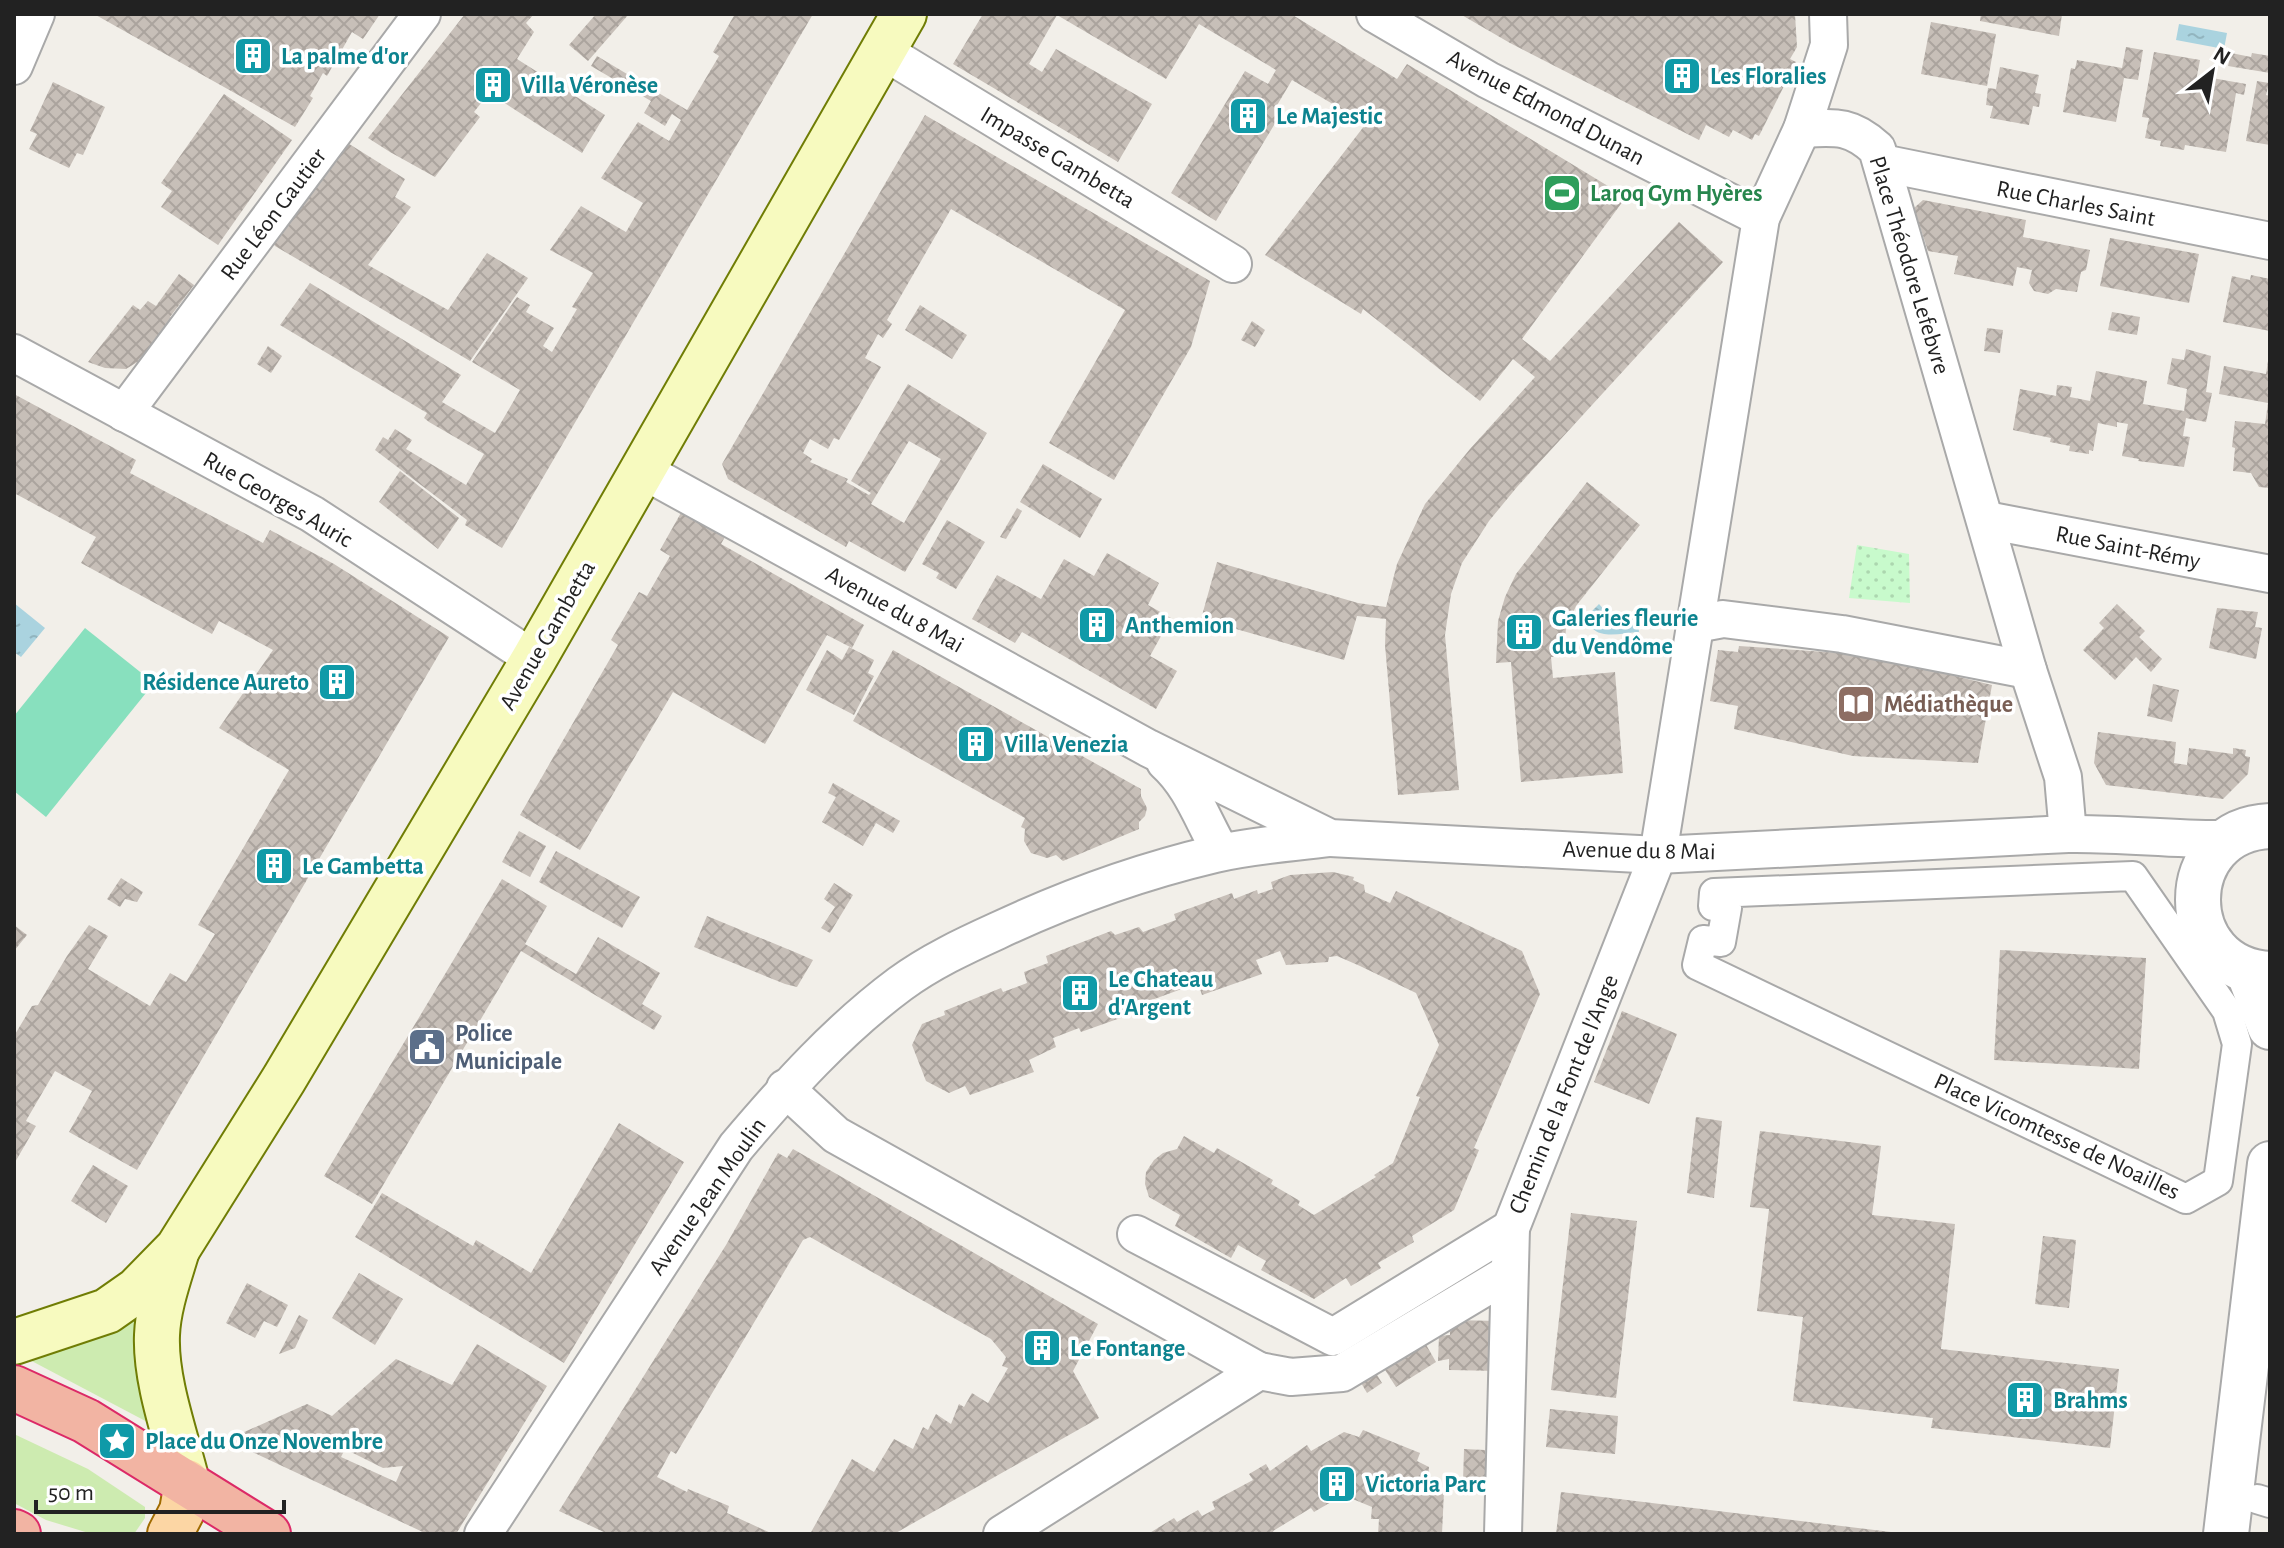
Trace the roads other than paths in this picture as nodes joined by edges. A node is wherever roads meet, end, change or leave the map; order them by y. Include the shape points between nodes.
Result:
1 (36, 14) edge
2 (422, 14) edge
3 (904, 14) edge
4 (1375, 14) edge
5 (1828, 14) edge
6 (883, 51) junction
7 (14, 66) edge
8 (1802, 129) junction
9 (1882, 163) junction
10 (1761, 218) junction
11 (2270, 241) edge
12 (1233, 264) dead end
13 (14, 353) edge
14 (124, 413) junction
15 (642, 470) junction
16 (1986, 520) junction
17 (2270, 574) edge
18 (1696, 624) junction
19 (534, 659) junction
20 (2028, 670) junction
21 (1148, 748) junction
22 (1228, 788) junction
23 (2258, 827) edge
24 (2068, 834) junction
25 (2150, 837) junction
26 (1330, 838) junction
27 (1225, 852) junction
28 (1658, 855) junction
29 (2197, 892) junction
30 (1714, 893) joint
31 (2259, 973) edge
32 (2270, 1027) edge
33 (785, 1088) junction
34 (2270, 1164) edge
35 (1511, 1228) junction
36 (1136, 1234) dead end
37 (178, 1248) junction
38 (1509, 1273) junction
39 (2263, 1286) edge
40 (14, 1342) edge
41 (1259, 1371) junction
42 (14, 1388) edge
43 (187, 1482) junction
44 (487, 1533) edge
45 (170, 1534) edge
46 (268, 1534) edge
47 (1002, 1534) edge
48 (1503, 1534) edge
49 (2226, 1534) edge

1 - 7 street
2 - 14 street, Rue Léon Gautier
3 - 6 main road, Avenue Gambetta
4 - 10 street, Avenue Edmond Dunan via 1488,80
5 - 8 street via 1829,45
6 - 12 street, Impasse Gambetta
6 - 15 main road, Avenue Gambetta
8 - 9 street, Place Théodore Lefebvre via 1842,127 1862,135 1877,149
8 - 10 street
9 - 11 street, Rue Charles Saint
9 - 16 street, Place Théodore Lefebvre
10 - 18 street
13 - 14 street, Rue Georges Auric
14 - 19 street, Rue Georges Auric via 312,514
15 - 19 main road, Avenue Gambetta
15 - 21 street, Avenue du 8 Mai
16 - 17 street, Rue Saint-Rémy
16 - 20 street, Place Théodore Lefebvre
18 - 20 street via 1723,619 1842,634
18 - 28 street
19 - 37 main road, Avenue Gambetta
20 - 24 street, Place Théodore Lefebvre via 2063,777
21 - 22 street, Avenue du 8 Mai
21 - 27 street, Avenue du 8 Mai via 1183,781
22 - 26 street, Avenue du 8 Mai
22 - 27 street via 1239,809 1240,826 1239,837
23 - 25 street, Avenue du 8 Mai
23 - 29 street via 2213,853
24 - 25 street, Avenue du 8 Mai
24 - 28 street, Avenue du 8 Mai
25 - 29 street
26 - 27 street, Avenue Jean Moulin
26 - 28 street, Avenue du 8 Mai
27 - 33 street, Avenue Jean Moulin via 1119,881 955,950 860,1016
28 - 35 street, Chemin de la Font de l'Ange
29 - 31 street via 2197,912 2215,949 2230,962
30 - 30 street, Place Vicomtesse de Noailles via 1713,906 1727,908 1721,942 1703,940 1697,965 2186,1199 2218,1181 2237,1044 2227,1011 2133,876
31 - 32 street
33 - 41 street via 836,1135
33 - 44 street, Avenue Jean Moulin via 736,1147
34 - 39 street
35 - 36 street via 1333,1337
35 - 38 street, Chemin de la Font de l'Ange
37 - 40 main road, Avenue Gambetta via 137,1290 107,1311
37 - 43 main road, Avenue Gambetta via 157,1336 161,1378
38 - 41 street via 1342,1373 1291,1377
38 - 48 street, Chemin de la Font de l'Ange
39 - 49 street
41 - 47 street
42 - 43 highway via 86,1421
43 - 45 main road via 182,1511
43 - 46 highway

